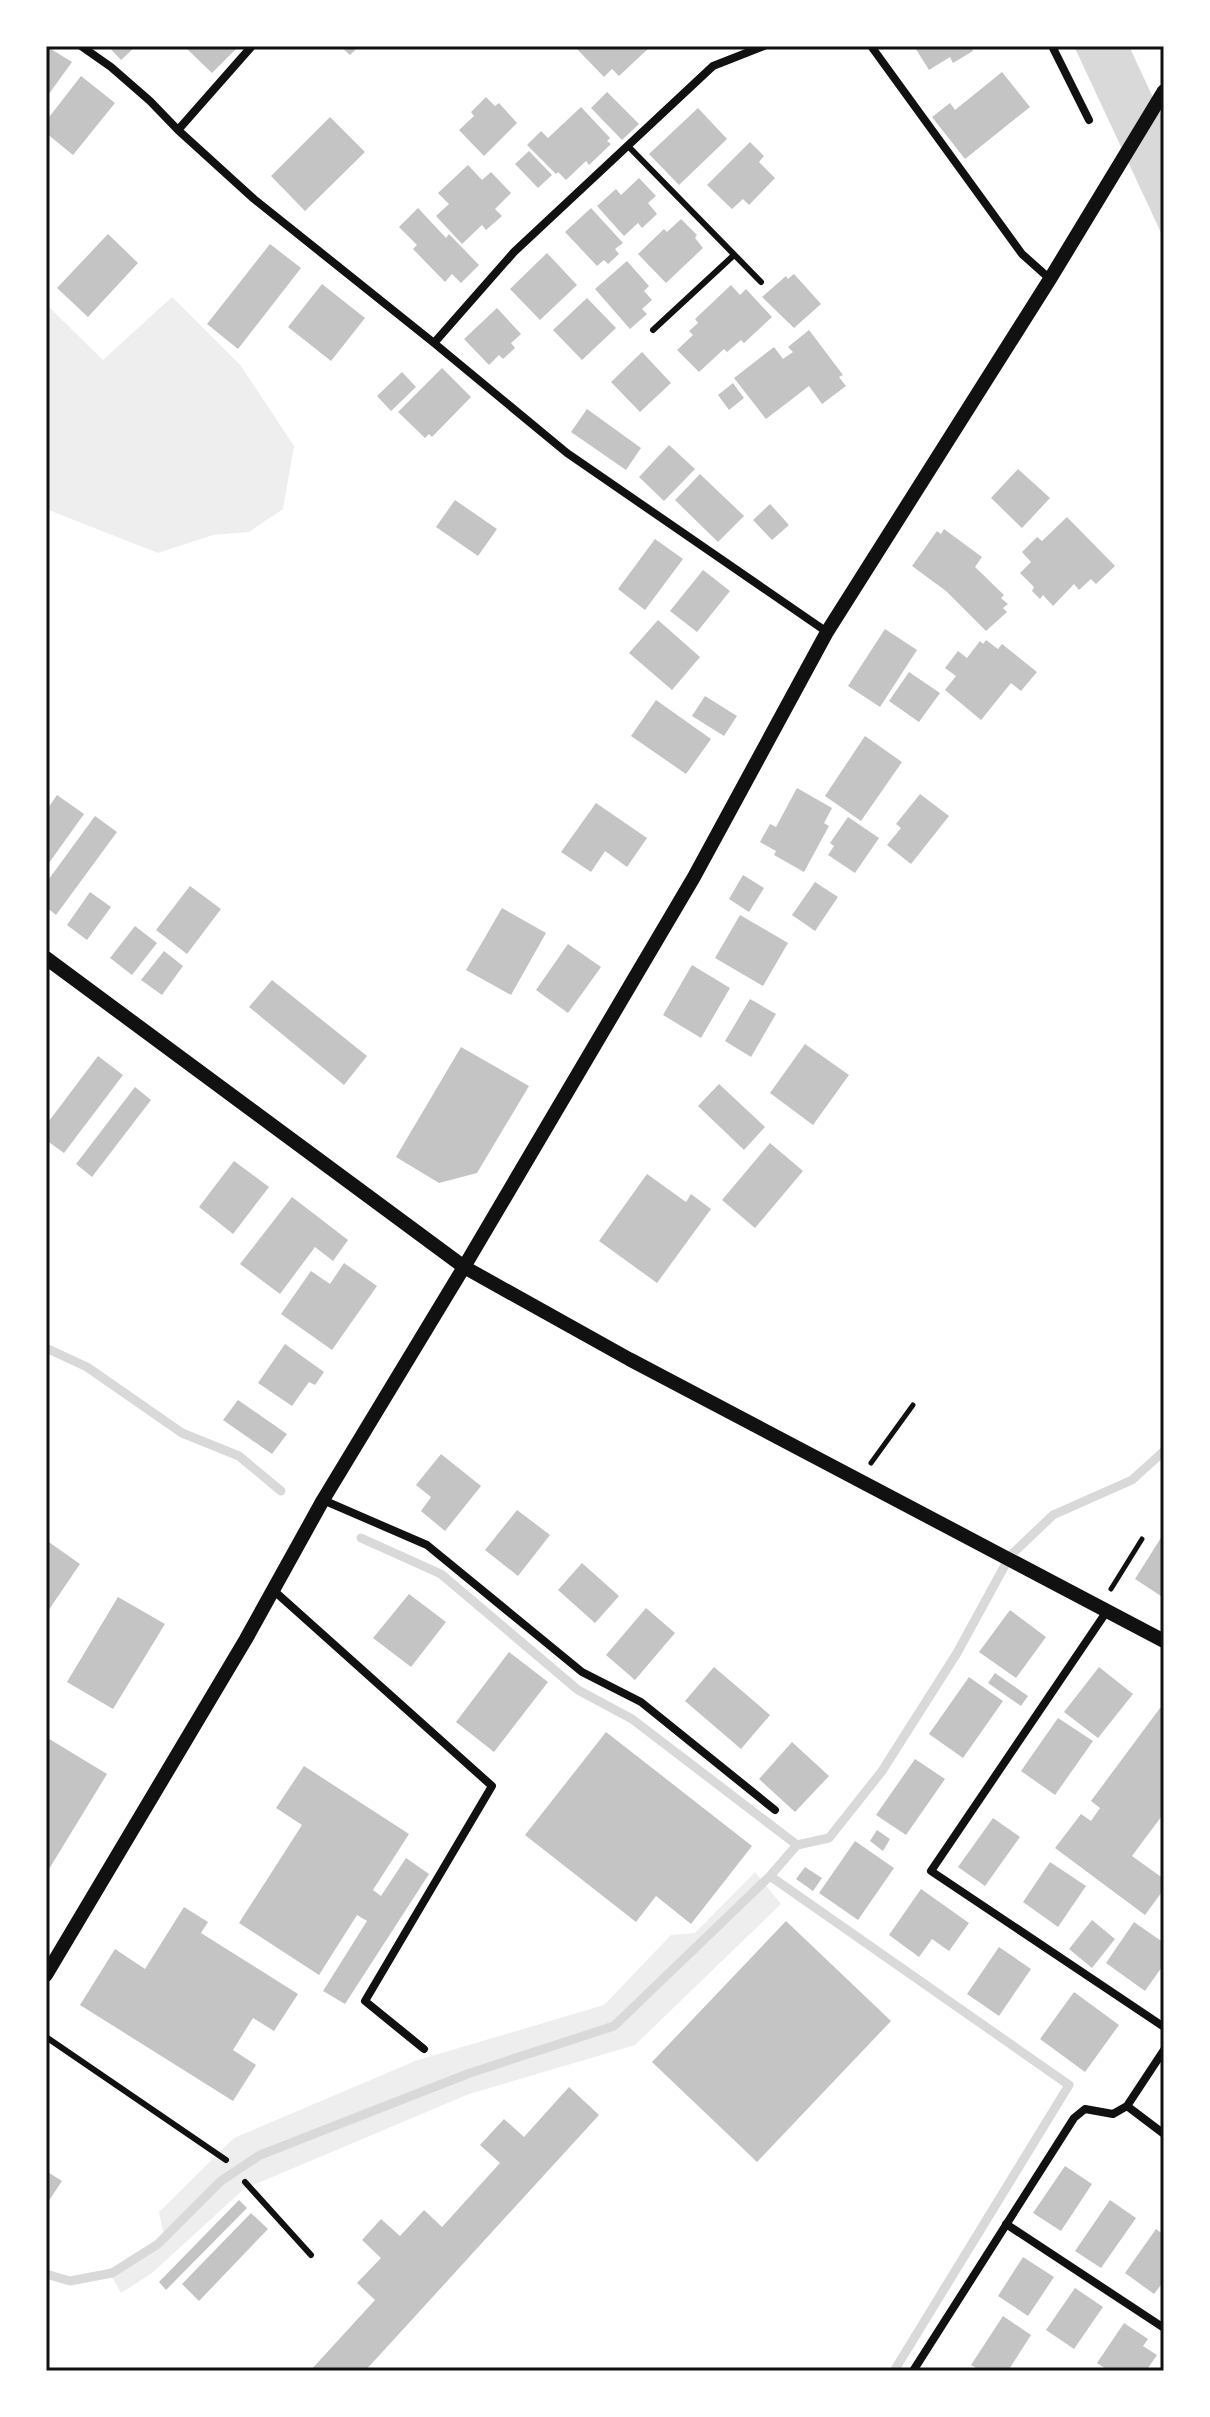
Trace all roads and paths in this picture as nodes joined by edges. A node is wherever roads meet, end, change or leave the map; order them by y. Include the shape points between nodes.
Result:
1 (81, 46) edge
2 (252, 46) edge
3 (764, 46) edge
4 (871, 46) edge
5 (1052, 46) edge
6 (1164, 91) edge
7 (1089, 120) dead end
8 (178, 130) junction
9 (628, 146) junction
10 (734, 255) junction
11 (1050, 279) junction
12 (761, 282) dead end
13 (653, 330) dead end
14 (434, 343) junction
15 (827, 632) junction
16 (46, 958) edge
17 (464, 1267) junction
18 (913, 1405) dead end
19 (859, 1480) junction
20 (323, 1500) junction
21 (1142, 1539) dead end
22 (272, 1589) junction
23 (1107, 1611) junction
24 (1164, 1641) edge
25 (775, 1810) dead end
26 (46, 1975) edge
27 (1164, 2027) edge
28 (46, 2037) edge
29 (424, 2049) dead end
30 (1164, 2050) edge
31 (1127, 2106) junction
32 (1164, 2134) edge
33 (226, 2160) dead end
34 (245, 2182) dead end
35 (1006, 2224) junction
36 (311, 2255) dead end
37 (1164, 2328) edge
38 (913, 2371) edge

1 - 8 street
2 - 8 street
3 - 9 street via 713,66
4 - 11 street via 1022,254
5 - 7 street
6 - 11 street
8 - 14 street via 254,199
9 - 10 lane
9 - 14 street via 514,252
10 - 12 lane
10 - 13 lane
11 - 15 street
14 - 15 street via 567,453
15 - 17 street via 694,877
16 - 17 street
17 - 19 street
17 - 20 street
18 - 19 path
19 - 23 street
20 - 22 street
20 - 25 street via 427,1545 582,1672 641,1702
21 - 23 path via 1111,1587
22 - 26 street
22 - 29 street via 492,1786 365,2001
23 - 24 street
23 - 27 street via 931,1871
28 - 33 lane
30 - 31 street
31 - 32 street
31 - 35 street via 1113,2114 1085,2109 1074,2118
34 - 36 lane
35 - 37 street
35 - 38 street

